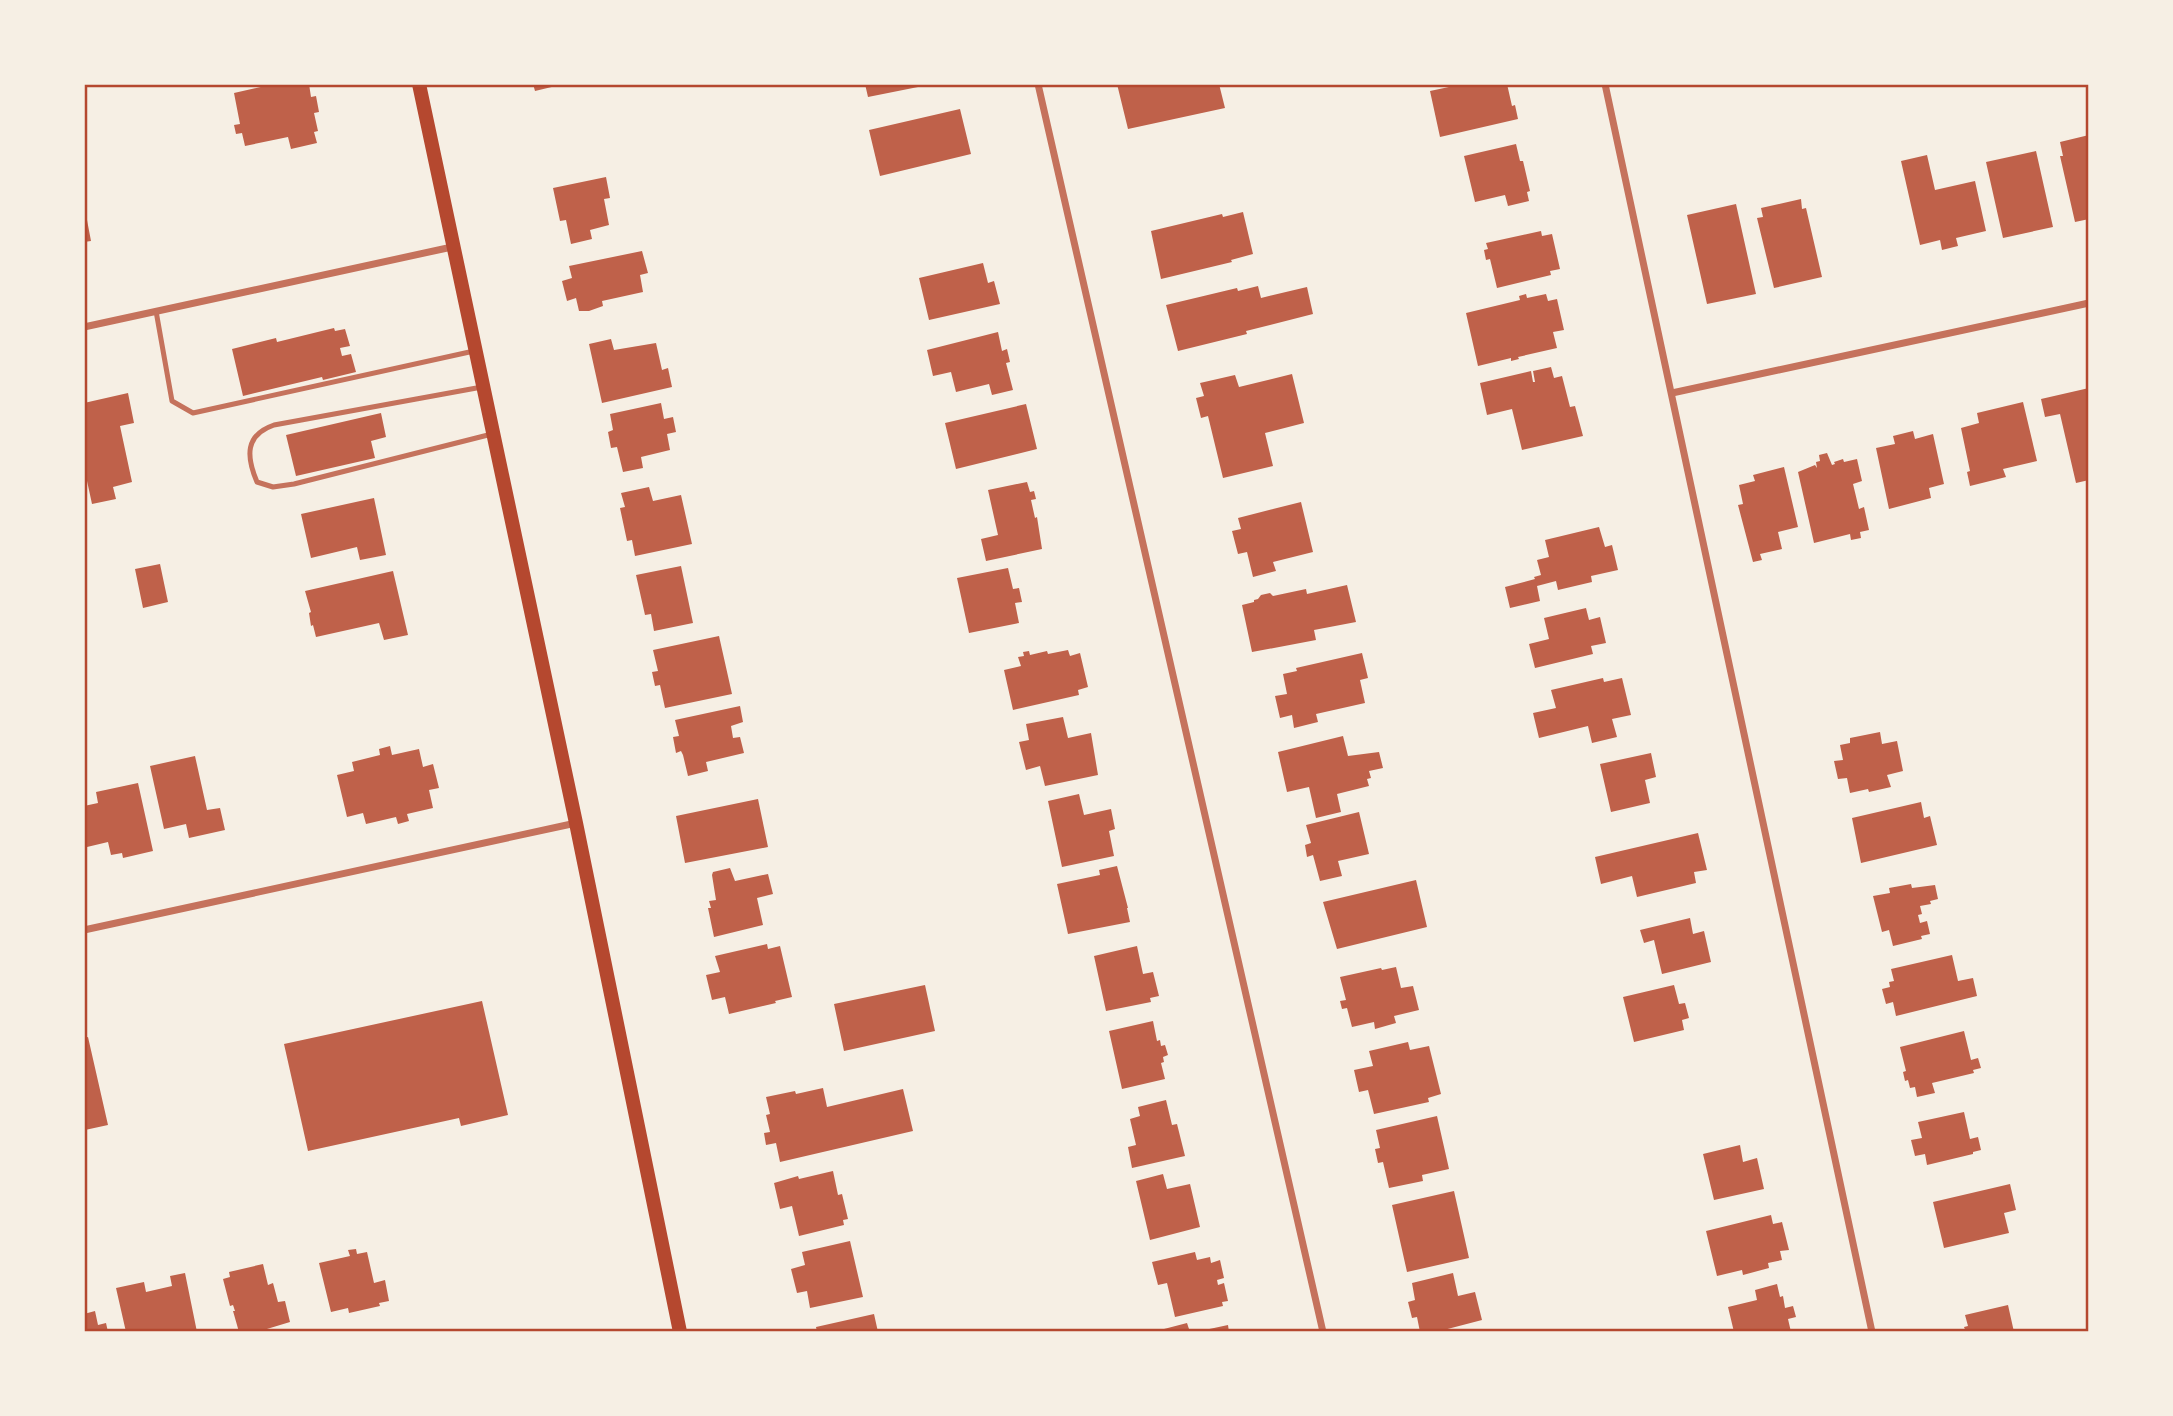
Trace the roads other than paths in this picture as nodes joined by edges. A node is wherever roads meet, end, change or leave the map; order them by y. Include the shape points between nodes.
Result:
1 (419, 84) edge
2 (1038, 84) edge
3 (1605, 84) edge
4 (452, 247) junction
5 (2089, 303) edge
6 (156, 312) junction
7 (84, 327) edge
8 (474, 351) junction
9 (482, 387) junction
10 (1672, 393) junction
11 (492, 434) junction
12 (576, 823) junction
13 (84, 930) edge
14 (680, 1332) edge
15 (1323, 1332) edge
16 (1872, 1332) edge

1 - 4 main road
2 - 15 street
3 - 10 street
4 - 6 street
4 - 8 main road
5 - 10 street
6 - 7 street
6 - 8 lane via 172,401 193,413
8 - 9 main road
9 - 11 main road
9 - 11 lane via 259,430 250,442 251,468 257,482 273,487
10 - 16 street
11 - 12 main road
12 - 13 street
12 - 14 main road

